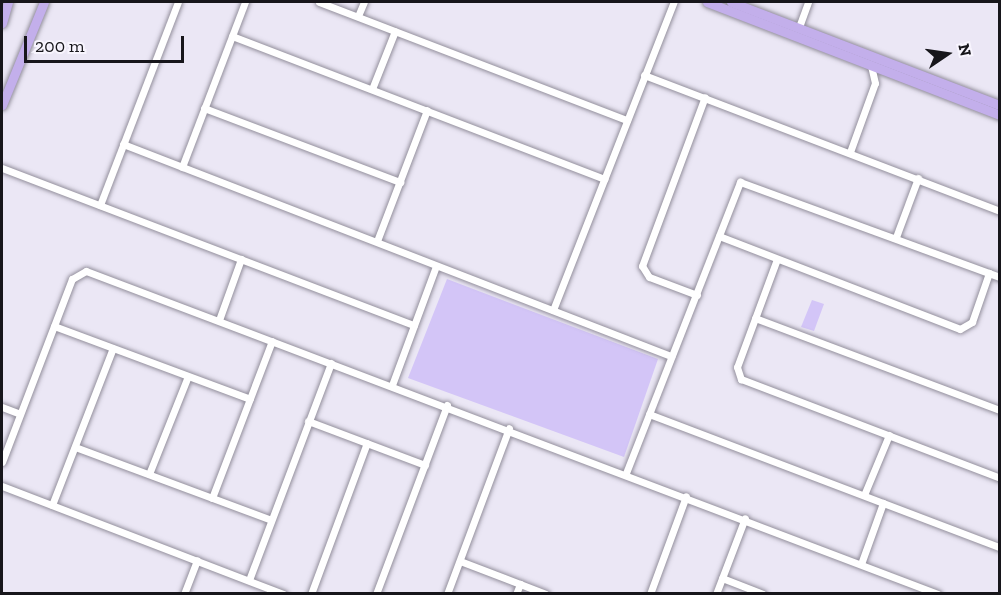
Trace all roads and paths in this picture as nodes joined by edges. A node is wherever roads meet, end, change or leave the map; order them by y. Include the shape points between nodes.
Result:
1 (8, 2) edge
2 (44, 2) edge
3 (178, 2) edge
4 (245, 2) edge
5 (319, 2) edge
6 (364, 2) edge
7 (707, 2) edge
8 (730, 2) edge
9 (808, 2) edge
10 (672, 3) edge
11 (358, 16) junction
12 (2, 22) edge
13 (799, 27) junction
14 (395, 31) junction
15 (232, 36) junction
16 (871, 66) junction
17 (890, 73) junction
18 (644, 75) junction
19 (875, 84) junction
20 (372, 89) junction
21 (705, 98) junction
22 (2, 105) edge
23 (999, 105) edge
24 (204, 108) junction
25 (427, 110) junction
26 (999, 115) edge
27 (627, 120) junction
28 (123, 144) junction
29 (850, 152) junction
30 (182, 167) junction
31 (2, 168) edge
32 (918, 178) junction
33 (604, 179) junction
34 (400, 182) junction
35 (100, 205) junction
36 (999, 210) edge
37 (719, 236) junction
38 (896, 237) junction
39 (377, 241) junction
40 (241, 259) junction
41 (777, 259) junction
42 (436, 266) junction
43 (989, 273) junction
44 (999, 277) edge
45 (697, 295) junction
46 (553, 310) junction
47 (755, 318) junction
48 (219, 320) junction
49 (414, 325) junction
50 (54, 326) junction
51 (272, 341) junction
52 (113, 348) junction
53 (671, 356) junction
54 (331, 363) junction
55 (188, 376) junction
56 (392, 385) junction
57 (250, 399) junction
58 (447, 405) junction
59 (2, 407) edge
60 (999, 410) edge
61 (20, 414) junction
62 (649, 414) junction
63 (308, 421) junction
64 (509, 428) junction
65 (889, 435) junction
66 (367, 443) junction
67 (75, 447) junction
68 (2, 462) edge
69 (425, 465) junction
70 (626, 473) junction
71 (149, 474) junction
72 (999, 477) edge
73 (2, 486) edge
74 (864, 495) junction
75 (686, 496) junction
76 (212, 498) junction
77 (883, 503) junction
78 (52, 505) junction
79 (745, 518) junction
80 (271, 520) junction
81 (999, 547) edge
82 (197, 560) junction
83 (460, 561) junction
84 (861, 564) junction
85 (722, 579) junction
86 (249, 580) junction
87 (520, 584) junction
88 (936, 593) edge
89 (184, 594) edge
90 (284, 594) edge
91 (311, 594) edge
92 (376, 594) edge
93 (447, 594) edge
94 (516, 594) edge
95 (546, 594) edge
96 (650, 594) edge
97 (716, 594) edge
98 (763, 594) edge

1 - 12 main road
2 - 22 main road
3 - 28 street
4 - 15 street
5 - 11 street
6 - 11 street
7 - 16 main road
8 - 13 main road
9 - 13 street
10 - 18 street
11 - 14 street
13 - 23 main road
14 - 20 street
14 - 27 street
15 - 20 street
15 - 24 street
16 - 17 main road
16 - 19 street
17 - 19 street
17 - 26 main road
18 - 21 street
18 - 27 street
19 - 29 street
20 - 25 street
21 - 29 street
21 - 45 street via 642,266 649,276
24 - 30 street
24 - 34 street
25 - 33 street
25 - 34 street
27 - 33 street
28 - 30 street
28 - 35 street
29 - 32 street
30 - 39 street
31 - 35 street
32 - 36 street
32 - 38 street
33 - 46 street
34 - 39 street
35 - 40 street
37 - 38 street via 736,186 745,181
37 - 41 street
37 - 45 street
38 - 43 street
39 - 42 street
40 - 48 street
40 - 49 street
41 - 43 street via 960,329 972,322
41 - 47 street
42 - 46 street
42 - 49 street
43 - 44 street
45 - 53 street
46 - 53 street
47 - 60 street
47 - 65 street via 737,367 741,379
48 - 50 street via 83,271 72,279
48 - 51 street
49 - 56 street
50 - 52 street
50 - 61 street
51 - 54 street
51 - 57 street
52 - 55 street
52 - 67 street
53 - 62 street
54 - 56 street
54 - 63 street
55 - 57 street
55 - 71 street
56 - 58 street
57 - 76 street
58 - 64 street
58 - 69 street
59 - 61 street
61 - 68 street
62 - 70 street
62 - 74 street
63 - 66 street
63 - 80 street
64 - 70 street
64 - 83 street
65 - 72 street
65 - 74 street
66 - 69 street
66 - 91 street
67 - 71 street
67 - 78 street
69 - 92 street
70 - 75 street
71 - 76 street
73 - 78 street
74 - 77 street
75 - 79 street
75 - 96 street
76 - 80 street
77 - 81 street
77 - 84 street
78 - 82 street
79 - 84 street
79 - 85 street
80 - 86 street
82 - 86 street
82 - 89 street
83 - 87 street
83 - 93 street
84 - 88 street
85 - 97 street
85 - 98 street
86 - 90 street
87 - 94 street
87 - 95 street

